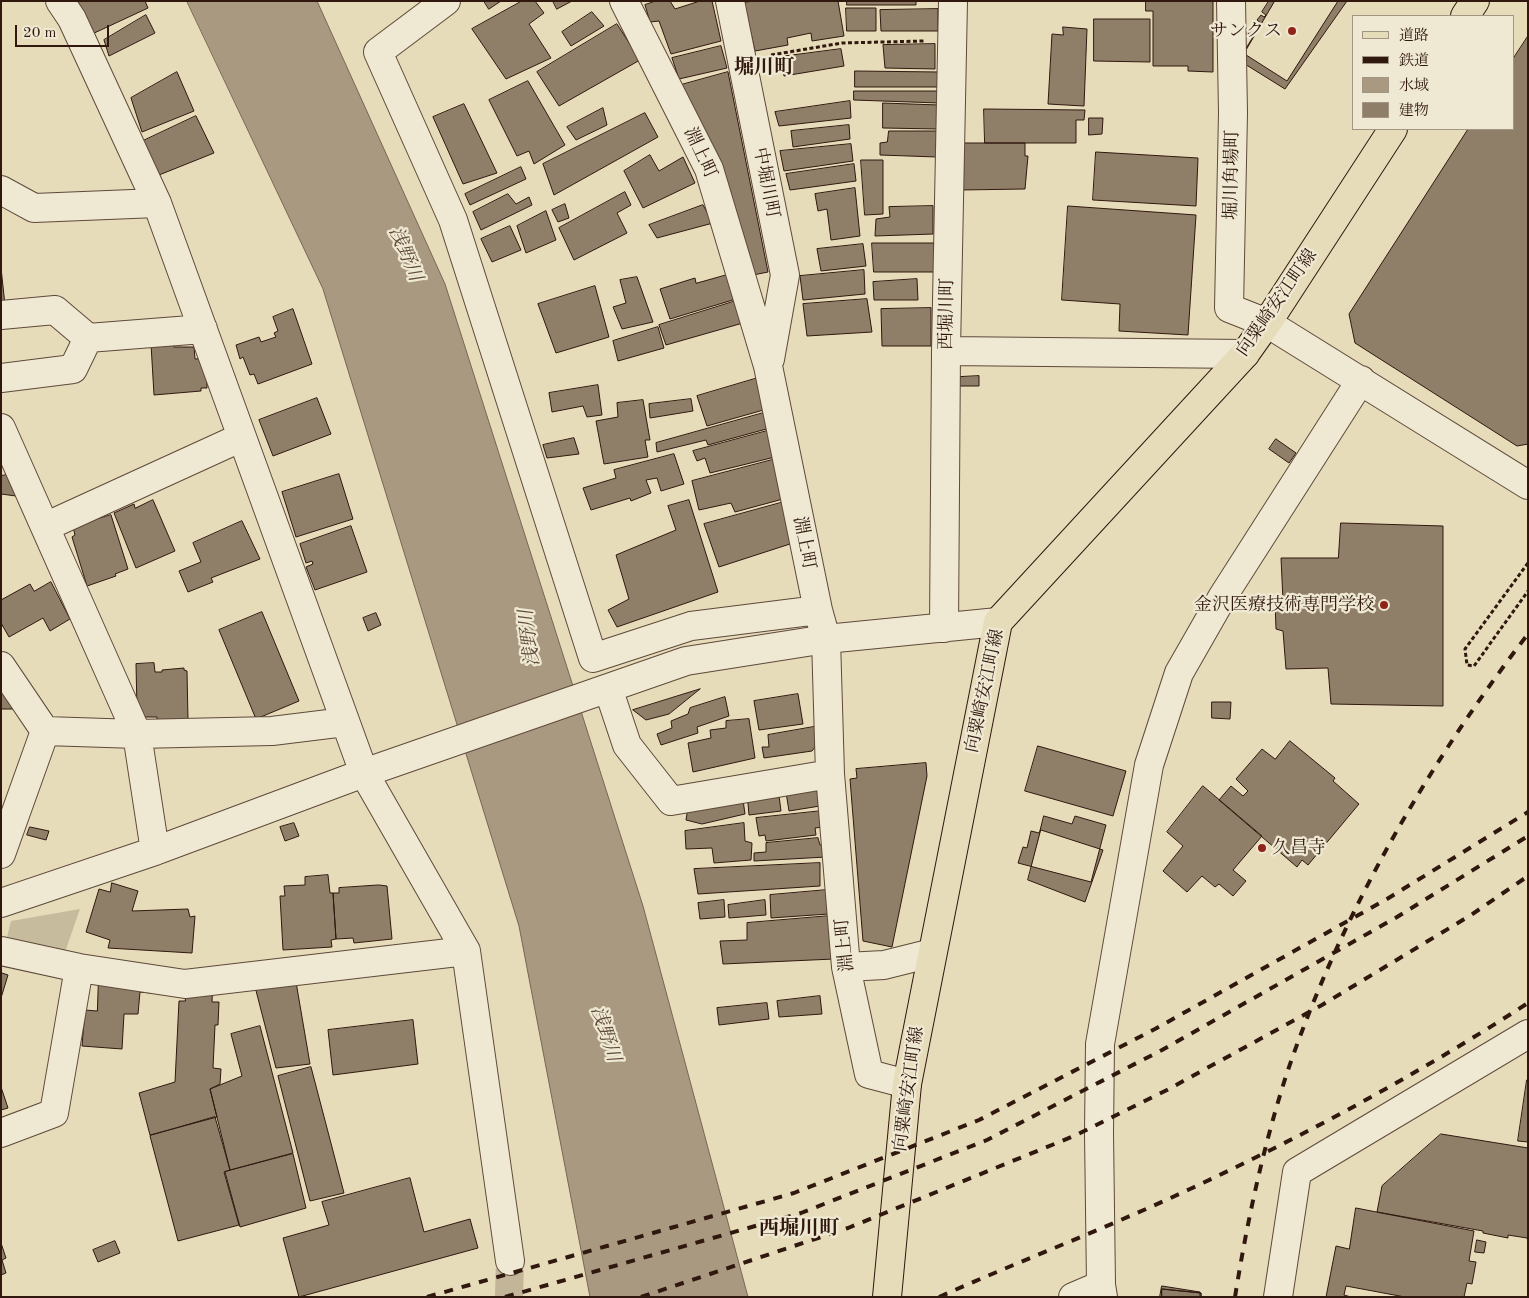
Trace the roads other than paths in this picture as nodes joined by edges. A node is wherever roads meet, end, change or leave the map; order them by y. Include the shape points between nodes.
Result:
1 (60, 1) edge
2 (446, 1) edge
3 (624, 1) edge
4 (730, 1) edge
5 (953, 1) edge
6 (1231, 1) edge
7 (1474, 1) edge
8 (1466, 15) edge
9 (1391, 130) edge
10 (1, 190) edge
11 (157, 203) junction
12 (1, 315) edge
13 (1267, 324) junction
14 (203, 329) junction
15 (88, 338) junction
16 (946, 351) junction
17 (1245, 354) junction
18 (768, 366) junction
19 (1, 378) edge
20 (1361, 380) junction
21 (1, 428) edge
22 (242, 437) junction
23 (1528, 486) edge
24 (45, 527) junction
25 (818, 610) junction
26 (998, 622) junction
27 (944, 628) junction
28 (826, 639) junction
29 (1, 666) edge
30 (608, 688) junction
31 (345, 722) junction
32 (45, 731) junction
33 (137, 734) junction
34 (364, 773) junction
35 (830, 774) junction
36 (155, 851) junction
37 (1, 854) edge
38 (1, 903) edge
39 (1, 951) edge
40 (466, 951) junction
41 (932, 953) junction
42 (846, 967) junction
43 (79, 968) junction
44 (1528, 1034) edge
45 (907, 1084) junction
46 (1, 1133) edge
47 (510, 1261) tunnel mouth
48 (1102, 1291) edge
49 (887, 1297) edge
50 (1073, 1297) edge
51 (1278, 1297) edge

1 - 11 street via 72,19
2 - 25 street via 378,52 453,220 593,658 691,626
3 - 18 street, 淵上町 via 710,169
4 - 18 street, 中堀川町 via 785,274
5 - 16 street, 西堀川町
6 - 13 street, 堀川角場町 via 1233,113 1229,308
7 - 8 main road
9 - 13 main road, 向粟崎安江町線
10 - 11 street via 34,208
11 - 14 street
12 - 15 street via 55,310
13 - 17 main road, 向粟崎安江町線
13 - 20 street
14 - 15 street
14 - 22 street
15 - 19 street via 73,369
16 - 17 street
16 - 27 street, 西堀川町
17 - 26 main road, 向粟崎安江町線
18 - 25 street, 淵上町
20 - 23 street
20 - 48 street via 1223,596 1179,673 1149,765 1100,1044
21 - 24 street
22 - 24 street
22 - 31 street
24 - 33 street
25 - 28 street, 淵上町
26 - 27 street
26 - 41 main road, 向粟崎安江町線
27 - 28 street
28 - 30 street via 686,661
28 - 35 street, 淵上町
29 - 32 street
30 - 34 street
30 - 35 street via 627,745 671,801
31 - 33 street via 272,731
31 - 34 street
32 - 33 street
32 - 37 street
33 - 36 street
34 - 36 street
34 - 40 street
35 - 42 street, 淵上町
36 - 38 street
39 - 43 street
40 - 43 street via 185,984
40 - 47 street
41 - 42 street via 884,965
41 - 45 main road, 向粟崎安江町線
42 - 45 street, 淵上町 via 869,1074
43 - 46 street via 54,1113
44 - 51 street via 1297,1172
45 - 49 main road, 向粟崎安江町線
48 - 50 street

